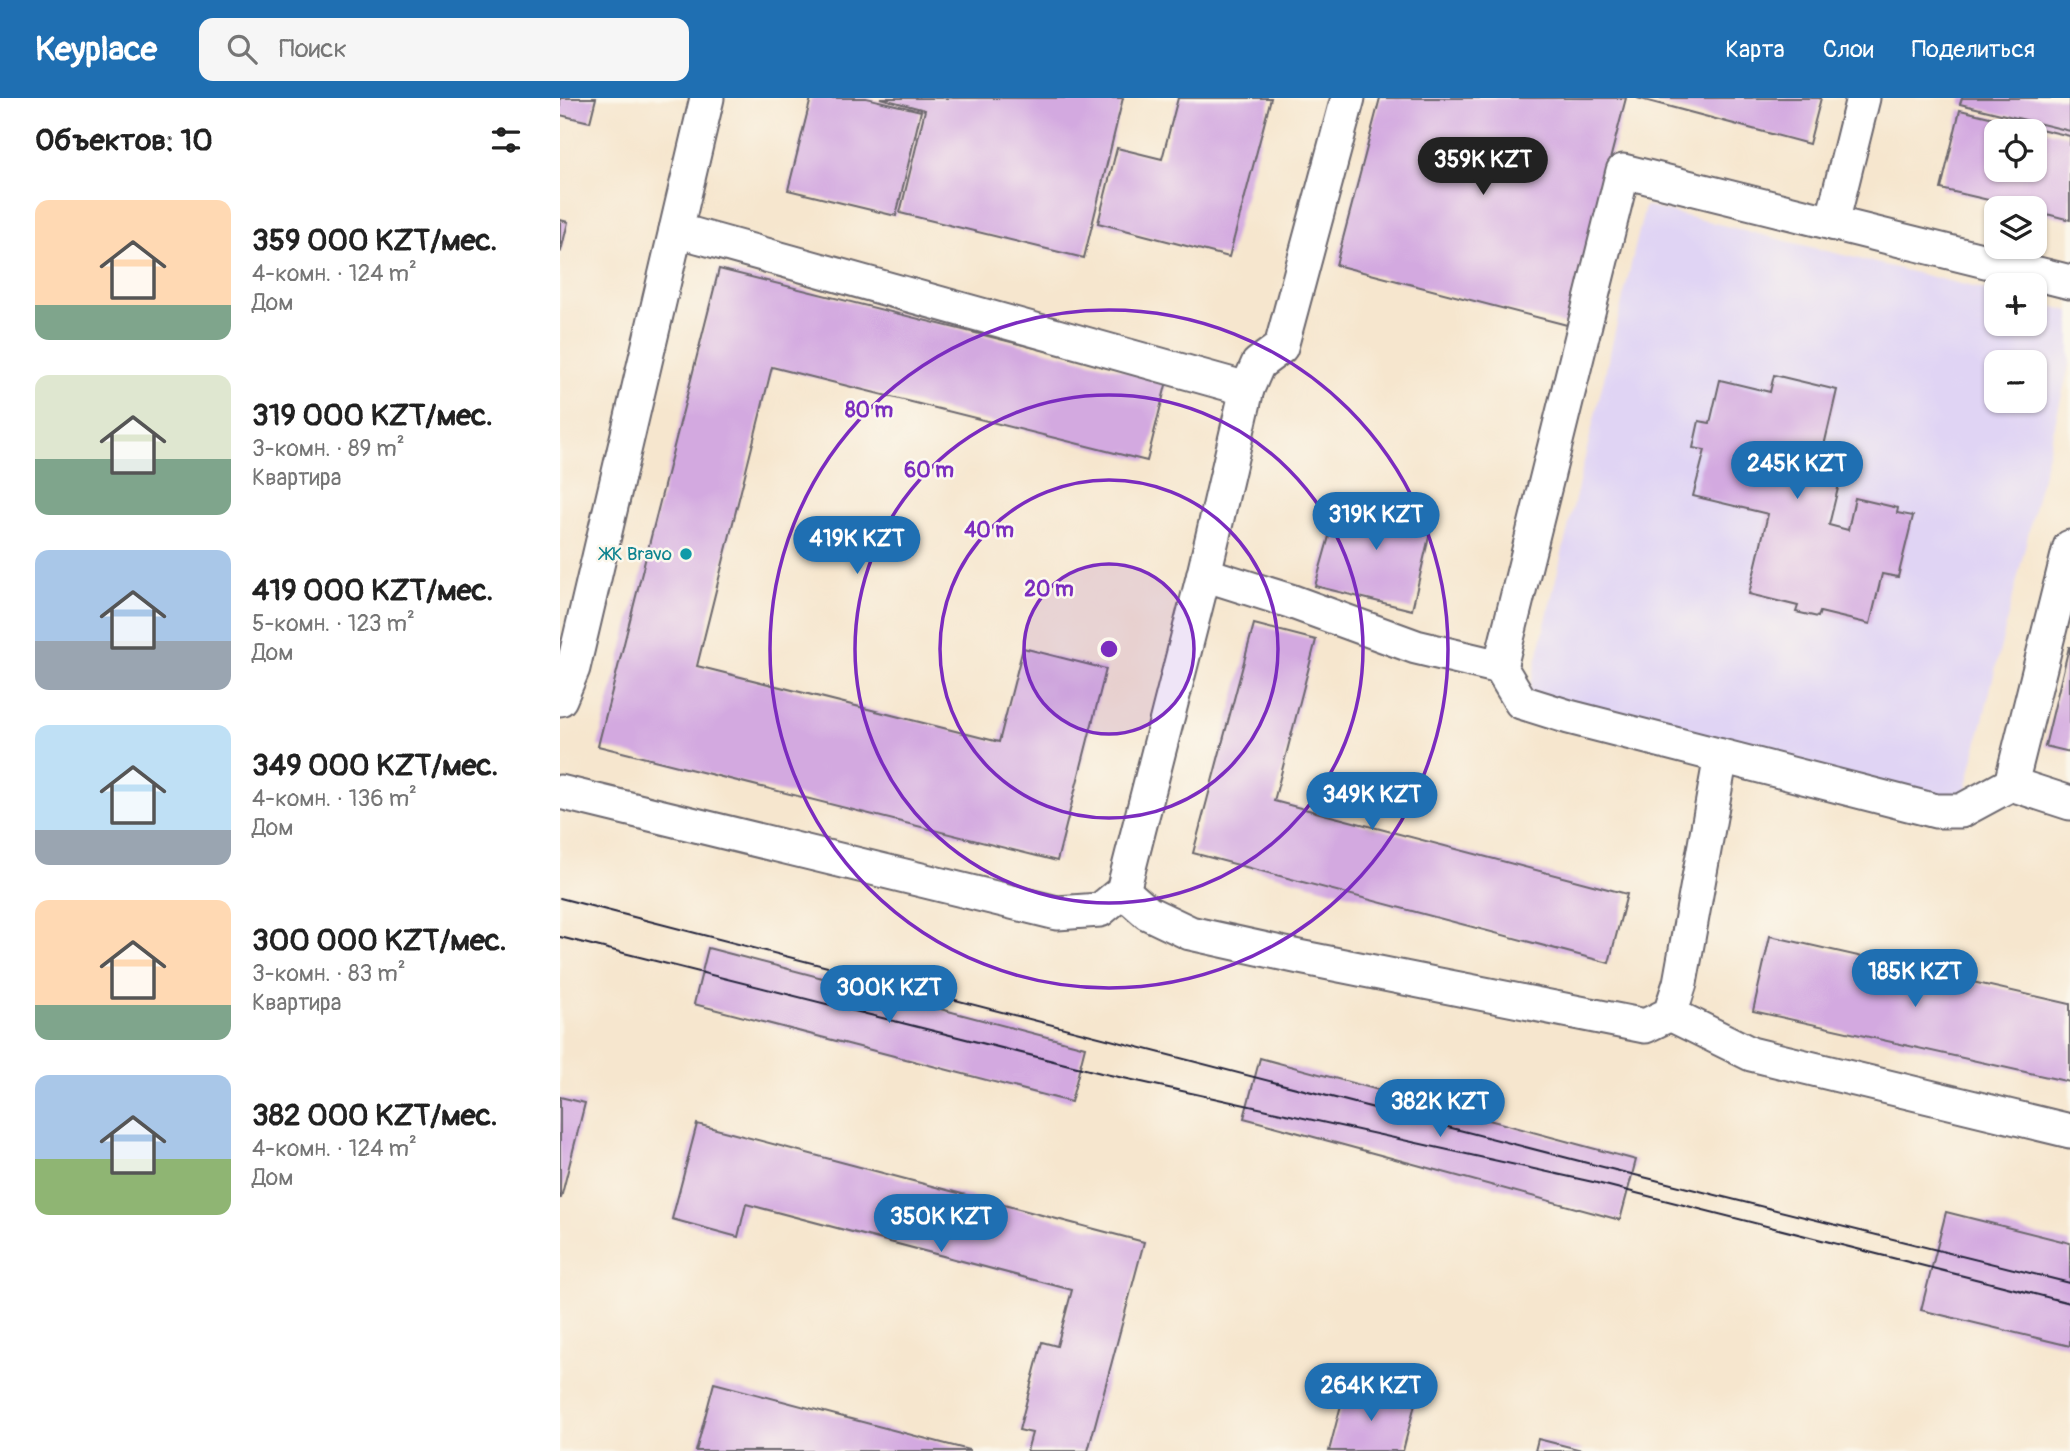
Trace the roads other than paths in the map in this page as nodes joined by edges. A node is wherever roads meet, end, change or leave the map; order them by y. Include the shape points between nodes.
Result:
1 (707, 98) edge
2 (1348, 98) edge
3 (1863, 98) edge
4 (1832, 223) junction
5 (676, 230) junction
6 (2070, 282) edge
7 (1247, 389) junction
8 (2070, 547) edge
9 (1205, 574) junction
10 (1500, 667) junction
11 (560, 699) edge
12 (1721, 756) junction
13 (2011, 784) junction
14 (560, 792) edge
15 (2070, 803) edge
16 (1123, 891) junction
17 (1670, 1014) junction
18 (2070, 1131) edge

1 - 5 lane
2 - 7 lane via 1281,347 1258,364
3 - 4 lane
4 - 6 lane
4 - 10 lane via 1623,171
5 - 7 lane
5 - 11 lane via 573,668
7 - 9 lane
8 - 13 lane
9 - 10 lane via 1416,647
9 - 16 lane
10 - 12 lane via 1521,702
12 - 13 lane via 1936,811 1961,811
12 - 17 lane via 1680,983
13 - 15 lane
14 - 16 lane via 1057,913 1100,910
16 - 17 lane via 1148,913 1190,933 1645,1026
17 - 18 lane via 1751,1054

